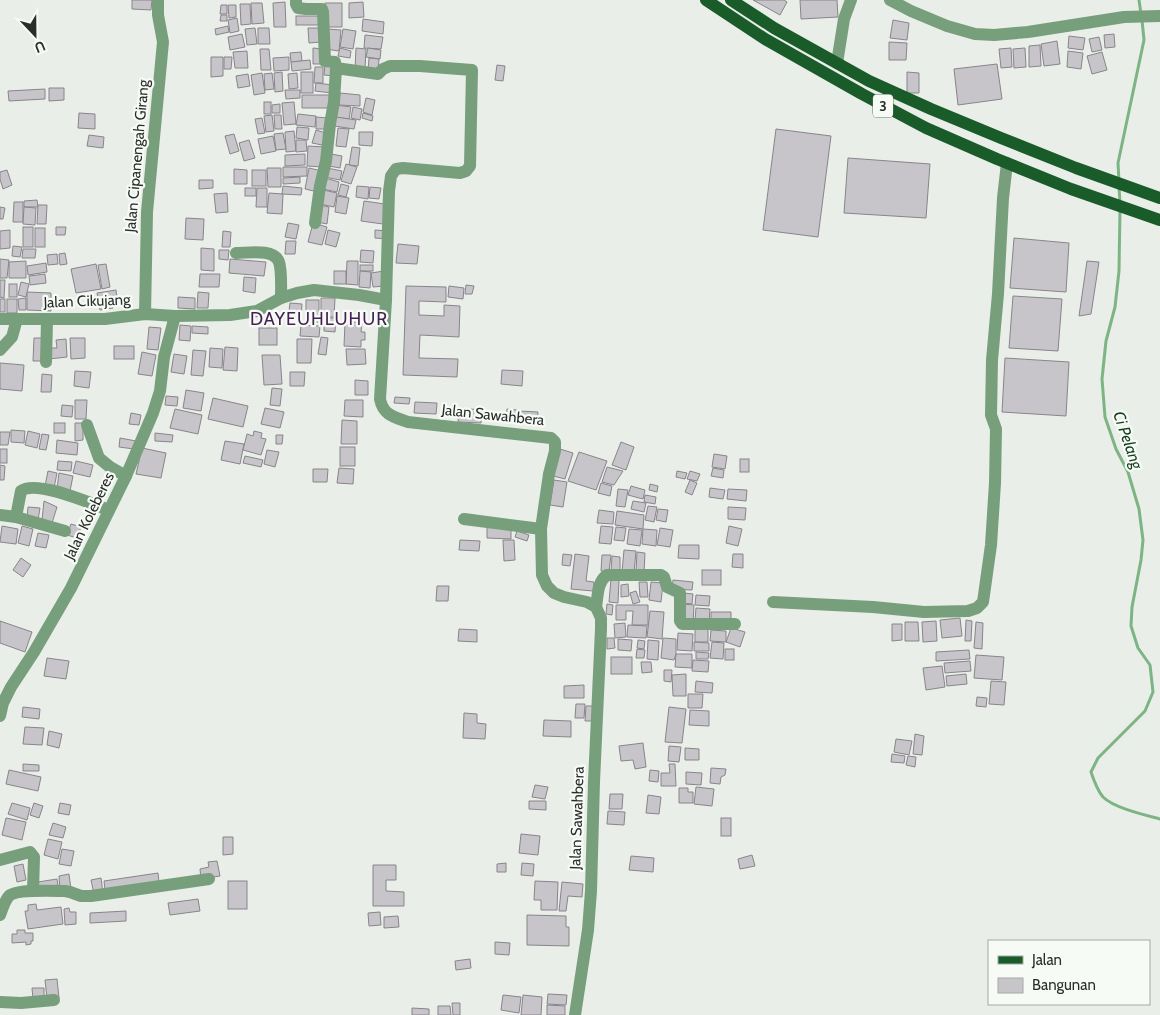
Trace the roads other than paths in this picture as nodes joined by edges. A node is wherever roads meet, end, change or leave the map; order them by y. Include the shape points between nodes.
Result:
1 (158, 0) edge
2 (296, 0) edge
3 (706, 0) edge
4 (730, 0) edge
5 (851, 0) edge
6 (890, 0) edge
7 (1160, 16) edge
8 (774, 28) junction
9 (765, 39) junction
10 (837, 63) junction
11 (336, 68) junction
12 (1007, 162) junction
13 (1158, 197) edge
14 (1155, 219) edge
15 (315, 223) dead end
16 (236, 253) dead end
17 (281, 298) junction
18 (386, 300) junction
19 (145, 314) junction
20 (176, 316) junction
21 (0, 319) edge
22 (17, 319) junction
23 (47, 320) junction
24 (0, 350) edge
25 (46, 362) dead end
26 (87, 425) dead end
27 (126, 476) junction
28 (109, 510) junction
29 (0, 515) edge
30 (16, 517) junction
31 (464, 519) dead end
32 (541, 529) junction
33 (64, 531) dead end
34 (773, 602) dead end
35 (596, 607) junction
36 (735, 624) dead end
37 (0, 716) edge
38 (1, 860) edge
39 (209, 879) dead end
40 (33, 891) junction
41 (0, 915) edge
42 (54, 1000) dead end
43 (0, 1002) edge
44 (575, 1015) edge

1 - 19 street, Jalan Cipanengah Girang via 163,42 147,212
2 - 11 street via 298,8 322,9 325,61 335,62
3 - 9 main road, 3
4 - 8 main road, 3
5 - 10 street via 844,19
6 - 7 street via 948,26 975,34 1028,32 1124,17
8 - 9 main road
8 - 10 main road, 3
9 - 12 main road, 3 via 926,128
10 - 13 main road, 3 via 931,109 1076,168
11 - 15 street via 334,102
11 - 18 street via 378,74 390,66 472,70 470,166 460,174 403,168 396,169 391,176
12 - 14 main road, 3
12 - 34 street via 992,360 995,483 983,602 968,611 924,612
16 - 17 street via 269,253 276,257 280,263
17 - 18 street via 314,290
17 - 20 street via 250,312
18 - 32 street, Jalan Sawahbera via 380,399 385,411 389,416 408,422 551,438 555,442 555,451
19 - 20 street, Jalan Cikujang
19 - 23 street, Jalan Cikujang via 105,319
20 - 27 street, Jalan Koleberes via 164,356 160,391
21 - 22 street, Jalan Cikujang
22 - 23 street, Jalan Cikujang
22 - 24 street via 12,337
23 - 25 street
26 - 27 street via 99,458
27 - 28 street, Jalan Koleberes
28 - 30 street via 63,493 34,487 21,491
28 - 37 street, Jalan Koleberes via 71,588 11,687
29 - 30 street
30 - 33 street
31 - 32 street
32 - 35 street, Jalan Sawahbera via 542,575 547,586 554,593
35 - 36 street via 601,580 607,575 661,575 667,587 680,593 682,624
35 - 44 street, Jalan Sawahbera via 601,629 592,891
38 - 40 street via 30,852 34,858
39 - 40 street via 91,896 65,891
40 - 41 street via 9,895
42 - 43 street

